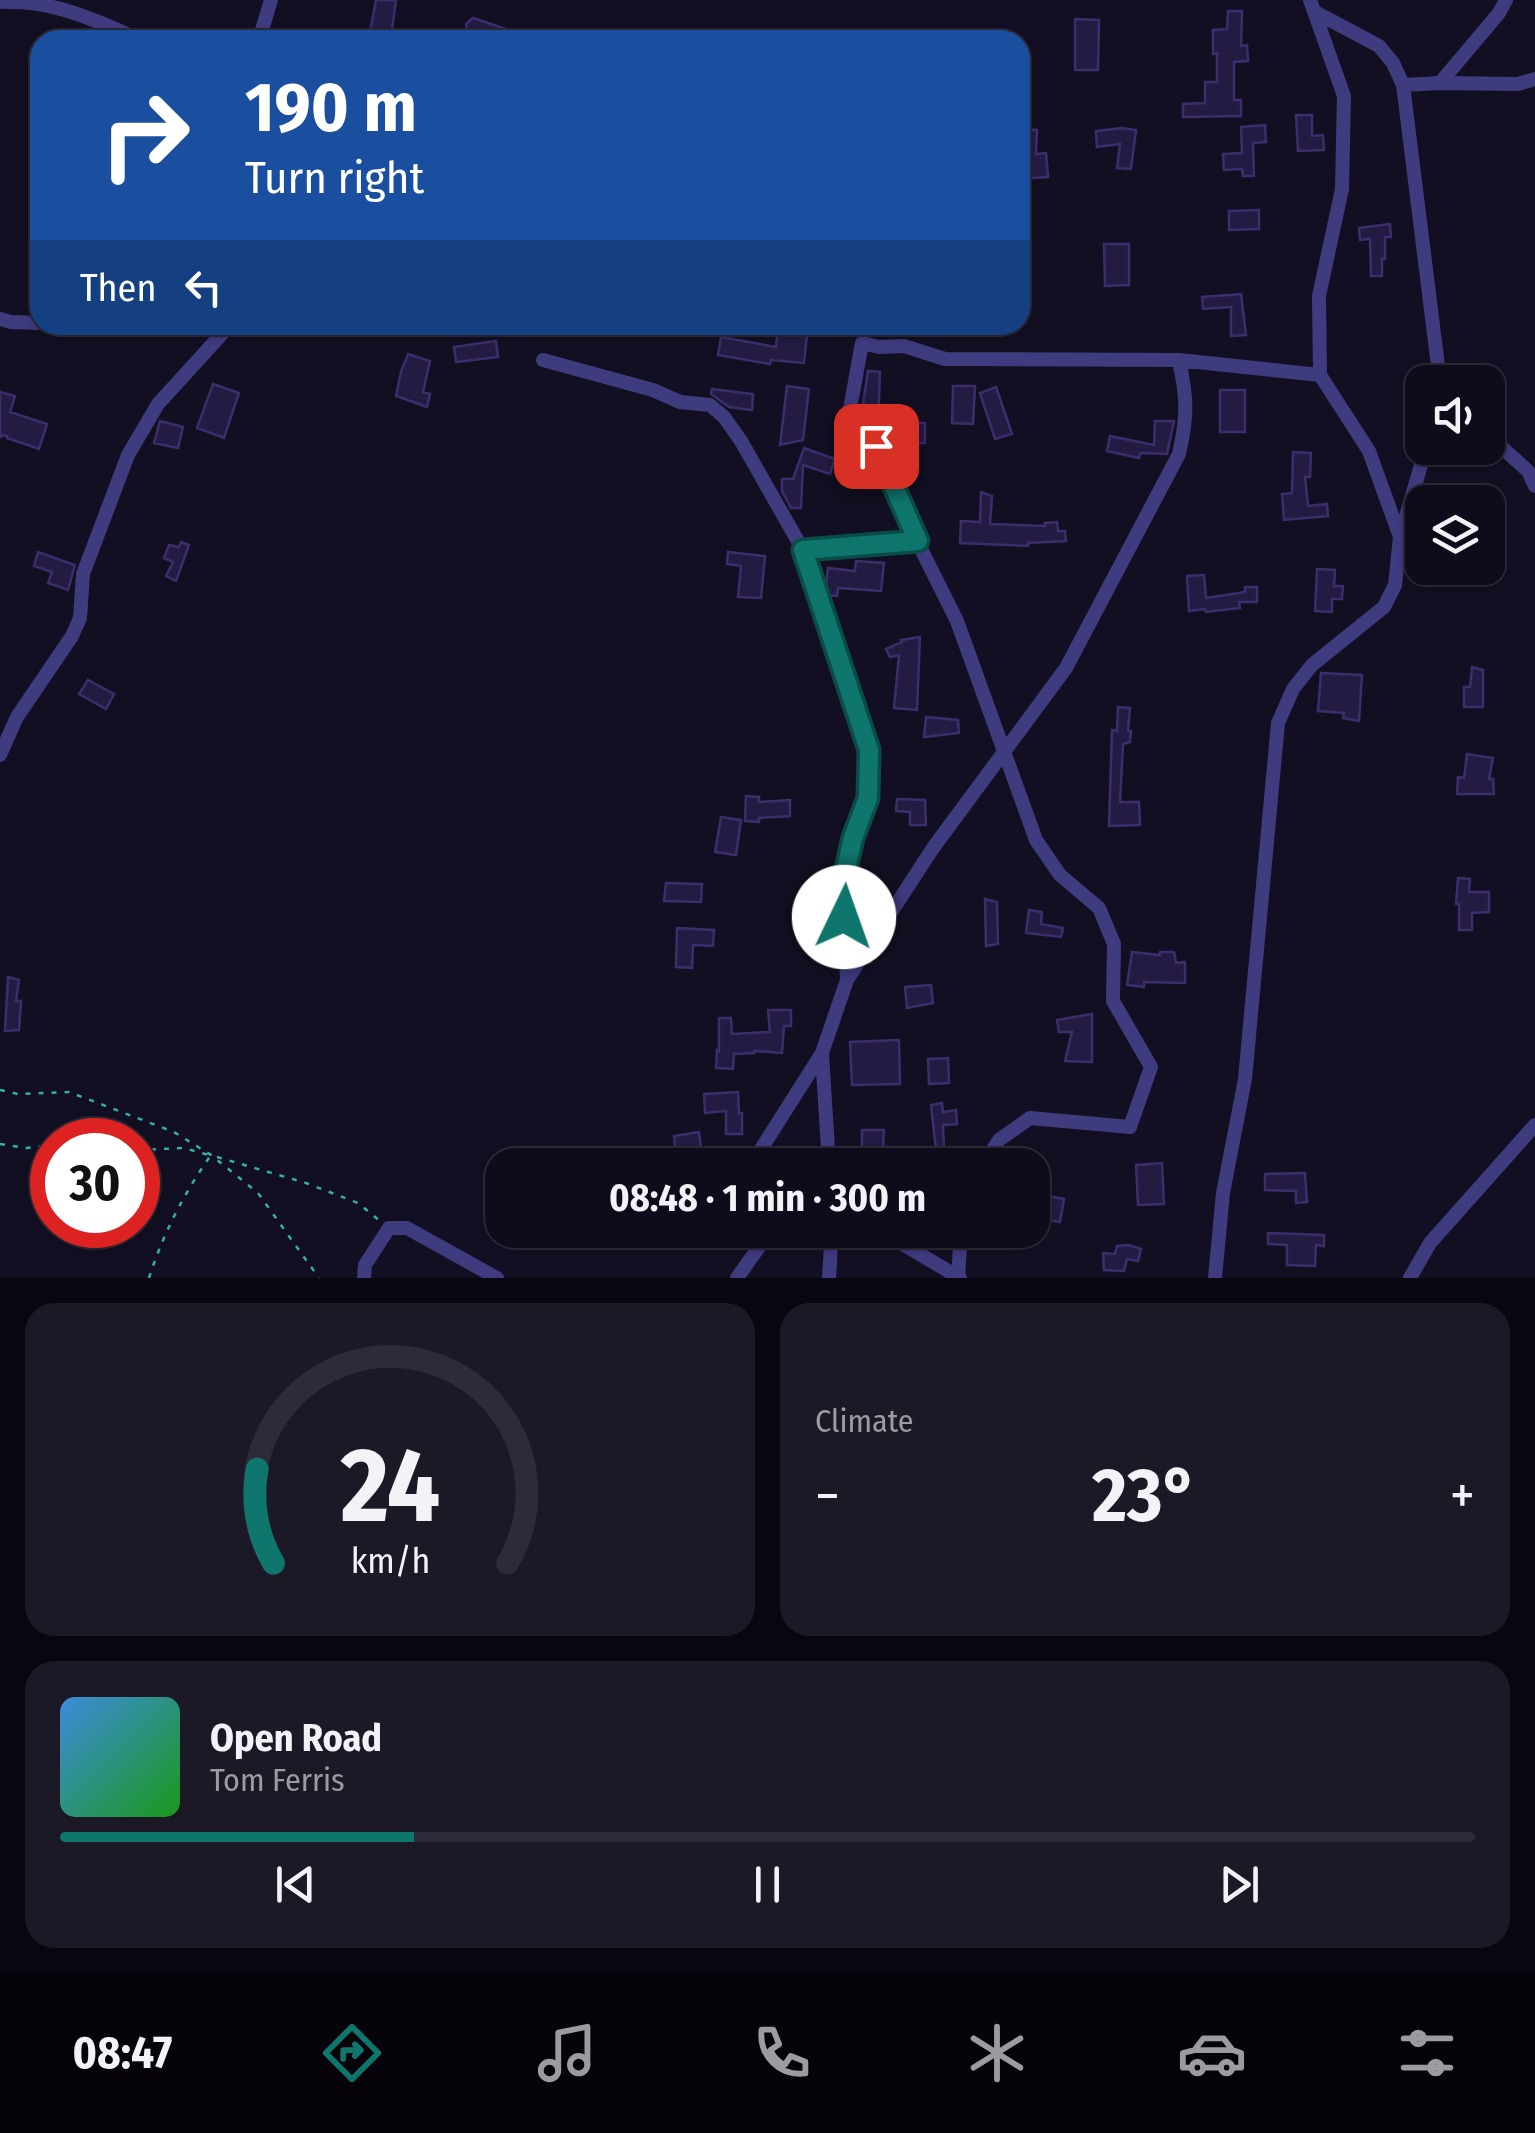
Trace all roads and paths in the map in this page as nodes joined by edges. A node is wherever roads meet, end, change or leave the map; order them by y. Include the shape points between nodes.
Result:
1 (270, 0) edge
2 (1506, 0) edge
3 (0, 2) edge
4 (1313, 6) edge
5 (116, 30) edge
6 (261, 30) edge
7 (1535, 79) edge
8 (1440, 83) junction
9 (1402, 85) junction
10 (0, 319) edge
11 (30, 323) edge
12 (221, 335) edge
13 (542, 360) dead end
14 (1179, 360) junction
15 (1438, 365) edge
16 (1320, 375) junction
17 (1505, 450) edge
18 (1421, 465) edge
19 (1535, 486) edge
20 (1400, 536) junction
21 (918, 541) junction
22 (803, 550) junction
23 (1004, 753) junction
24 (0, 755) edge
25 (847, 980) junction
26 (822, 1053) junction
27 (0, 1090) edge
28 (1535, 1126) edge
29 (0, 1144) edge
30 (30, 1148) edge
31 (762, 1148) edge
32 (828, 1148) edge
33 (994, 1148) edge
34 (160, 1149) edge
35 (211, 1156) junction
36 (389, 1228) junction
37 (758, 1248) edge
38 (831, 1248) edge
39 (909, 1248) edge
40 (960, 1248) edge
41 (149, 1278) edge
42 (319, 1278) edge
43 (364, 1278) edge
44 (497, 1278) edge
45 (737, 1278) edge
46 (830, 1278) edge
47 (959, 1278) edge
48 (1215, 1278) edge
49 (1410, 1278) edge

1 - 6 street
2 - 8 street
3 - 5 street via 66,9
4 - 9 street via 1378,46
4 - 16 street via 1344,96 1342,189 1318,296
7 - 8 street
8 - 9 street
9 - 15 street
10 - 11 street
12 - 24 street via 158,404 128,455 83,574 80,618
13 - 22 street via 710,405 741,441
14 - 16 street
14 - 21 street via 944,359 904,346 862,343 848,420 853,438 876,446
14 - 23 street via 1187,396 1179,454 1066,668
16 - 20 street via 1369,451
17 - 19 street
18 - 20 street
20 - 48 street via 1395,585 1384,607 1312,665 1278,723 1244,1079
21 - 22 street
21 - 23 street via 957,621
22 - 25 street via 869,750 868,798 842,886
23 - 25 street
23 - 33 street via 1036,840 1060,875 1099,908 1114,944 1112,1001 1151,1068 1130,1127 1030,1118
25 - 26 street
26 - 31 street
26 - 32 street
27 - 35 path via 69,1092 174,1132
28 - 49 street via 1430,1243
29 - 30 path
34 - 35 path
35 - 36 path via 358,1203
35 - 41 path via 189,1186
35 - 42 path via 258,1193
36 - 43 street
36 - 44 street via 408,1228
37 - 45 street
38 - 46 street
39 - 47 street
40 - 47 street

